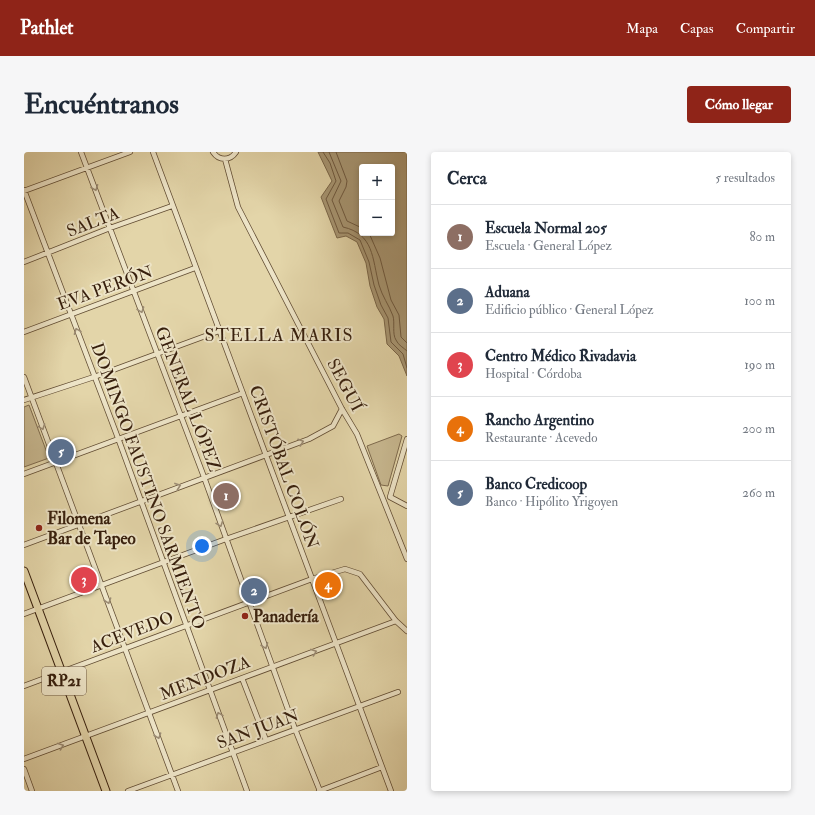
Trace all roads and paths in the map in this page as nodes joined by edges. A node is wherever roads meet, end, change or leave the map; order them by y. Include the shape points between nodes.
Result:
1 (81, 152) edge
2 (130, 152) edge
3 (153, 152) edge
4 (213, 152) edge
5 (236, 152) edge
6 (225, 159) junction
7 (87, 167) junction
8 (24, 191) edge
9 (172, 206) junction
10 (110, 228) junction
11 (48, 254) junction
12 (24, 262) edge
13 (195, 268) junction
14 (134, 291) junction
15 (70, 314) junction
16 (219, 330) junction
17 (24, 332) edge
18 (156, 353) junction
19 (24, 377) edge
20 (94, 377) junction
21 (243, 393) junction
22 (32, 398) junction
23 (24, 400) edge
24 (342, 409) junction
25 (180, 415) junction
26 (118, 438) junction
27 (407, 439) edge
28 (265, 454) junction
29 (56, 463) junction
30 (24, 474) edge
31 (204, 477) junction
32 (380, 489) junction
33 (392, 492) junction
34 (342, 499) dead end
35 (140, 500) junction
36 (407, 506) edge
37 (288, 517) junction
38 (79, 523) junction
39 (226, 539) junction
40 (24, 545) edge
41 (407, 559) edge
42 (163, 563) junction
43 (24, 572) edge
44 (312, 579) junction
45 (102, 584) junction
46 (249, 603) junction
47 (38, 609) junction
48 (24, 614) edge
49 (396, 621) junction
50 (186, 626) junction
51 (407, 631) edge
52 (336, 644) junction
53 (125, 649) junction
54 (273, 667) junction
55 (61, 673) junction
56 (242, 678) junction
57 (24, 686) edge
58 (210, 690) junction
59 (398, 692) dead end
60 (359, 706) junction
61 (150, 713) junction
62 (295, 729) junction
63 (85, 737) junction
64 (266, 740) junction
65 (233, 752) junction
66 (24, 760) edge
67 (382, 767) junction
68 (24, 769) edge
69 (172, 775) junction
70 (32, 791) edge
71 (106, 791) edge
72 (128, 791) edge
73 (178, 791) edge
74 (247, 791) edge
75 (320, 791) edge
76 (391, 791) edge

1 - 7 street, GENERAL LÓPEZ
2 - 7 street
3 - 9 street, CRISTÓBAL COLÓN
4 - 6 street via 217,157
5 - 6 street
6 - 24 street, SEGUÍ via 238,207
7 - 8 street
7 -> 10 street, GENERAL LÓPEZ
8 - 11 street, DOMINGO FAUSTINO SARMIENTO
9 - 10 street, SALTA
9 - 13 street, CRISTÓBAL COLÓN
10 - 11 street, SALTA
10 - 14 street, GENERAL LÓPEZ
11 - 12 street, SALTA
11 - 15 street, DOMINGO FAUSTINO SARMIENTO
13 - 14 street, EVA PERÓN
13 - 16 street, CRISTÓBAL COLÓN
14 - 15 street, EVA PERÓN
14 -> 18 street, GENERAL LÓPEZ
15 - 17 street, EVA PERÓN
20 -> 15 street, DOMINGO FAUSTINO SARMIENTO
16 - 18 street
16 - 21 street, CRISTÓBAL COLÓN
18 - 20 street
18 - 25 street, GENERAL LÓPEZ
19 - 22 street
20 - 22 street
20 - 26 street, DOMINGO FAUSTINO SARMIENTO
21 - 25 street
21 - 28 street, CRISTÓBAL COLÓN
22 - 23 street
22 -> 29 street
28 -> 24 street via 309,439 333,426
24 - 32 street, SEGUÍ via 357,434
25 - 26 street
25 - 31 street, GENERAL LÓPEZ
26 - 29 street
26 - 35 street, DOMINGO FAUSTINO SARMIENTO
27 - 33 street
28 - 31 street
28 - 37 street, CRISTÓBAL COLÓN
29 - 30 street
29 - 38 street
35 -> 31 street
31 -> 39 street, GENERAL LÓPEZ
32 - 33 street
32 - 41 street, SEGUÍ
33 - 36 street via 390,497
34 - 37 street
35 - 38 street
35 - 42 street, DOMINGO FAUSTINO SARMIENTO
37 - 39 street
37 - 44 street, CRISTÓBAL COLÓN
38 - 40 street
38 - 45 street
39 - 42 street
39 - 46 street, GENERAL LÓPEZ
42 - 45 street
42 - 50 street, DOMINGO FAUSTINO SARMIENTO
43 - 47 main road, RP21
44 - 46 street, ACEVEDO
44 - 49 street, ACEVEDO via 345,568 360,574
44 - 52 street, CRISTÓBAL COLÓN
45 - 47 street
45 -> 53 street
46 - 50 street, ACEVEDO
46 -> 54 street, GENERAL LÓPEZ
47 - 48 street
47 - 55 main road, RP21
49 - 51 street, ACEVEDO
49 - 52 street, MENDOZA
50 - 53 street, ACEVEDO
50 - 58 street, DOMINGO FAUSTINO SARMIENTO
54 -> 52 street, MENDOZA
52 - 60 street, CRISTÓBAL COLÓN
53 - 55 street, ACEVEDO
53 - 61 street
54 - 56 street, MENDOZA
54 - 62 street, GENERAL LÓPEZ
55 - 57 street, ACEVEDO
55 - 63 main road, RP21
56 - 58 street, MENDOZA
56 - 64 street
58 - 61 street, MENDOZA
65 -> 58 street, DOMINGO FAUSTINO SARMIENTO
59 - 60 street, SAN JUAN
60 - 62 street, SAN JUAN
60 - 67 street, CRISTÓBAL COLÓN
61 - 63 street, MENDOZA
61 -> 69 street
62 - 64 street, SAN JUAN
62 - 75 street, GENERAL LÓPEZ
66 -> 63 street, MENDOZA
63 - 71 main road, RP21
64 - 65 street, SAN JUAN
65 - 69 street, SAN JUAN
65 - 74 street, DOMINGO FAUSTINO SARMIENTO
67 - 75 street
67 - 76 street, CRISTÓBAL COLÓN
68 - 70 street
69 - 72 street, SAN JUAN
69 - 73 street

